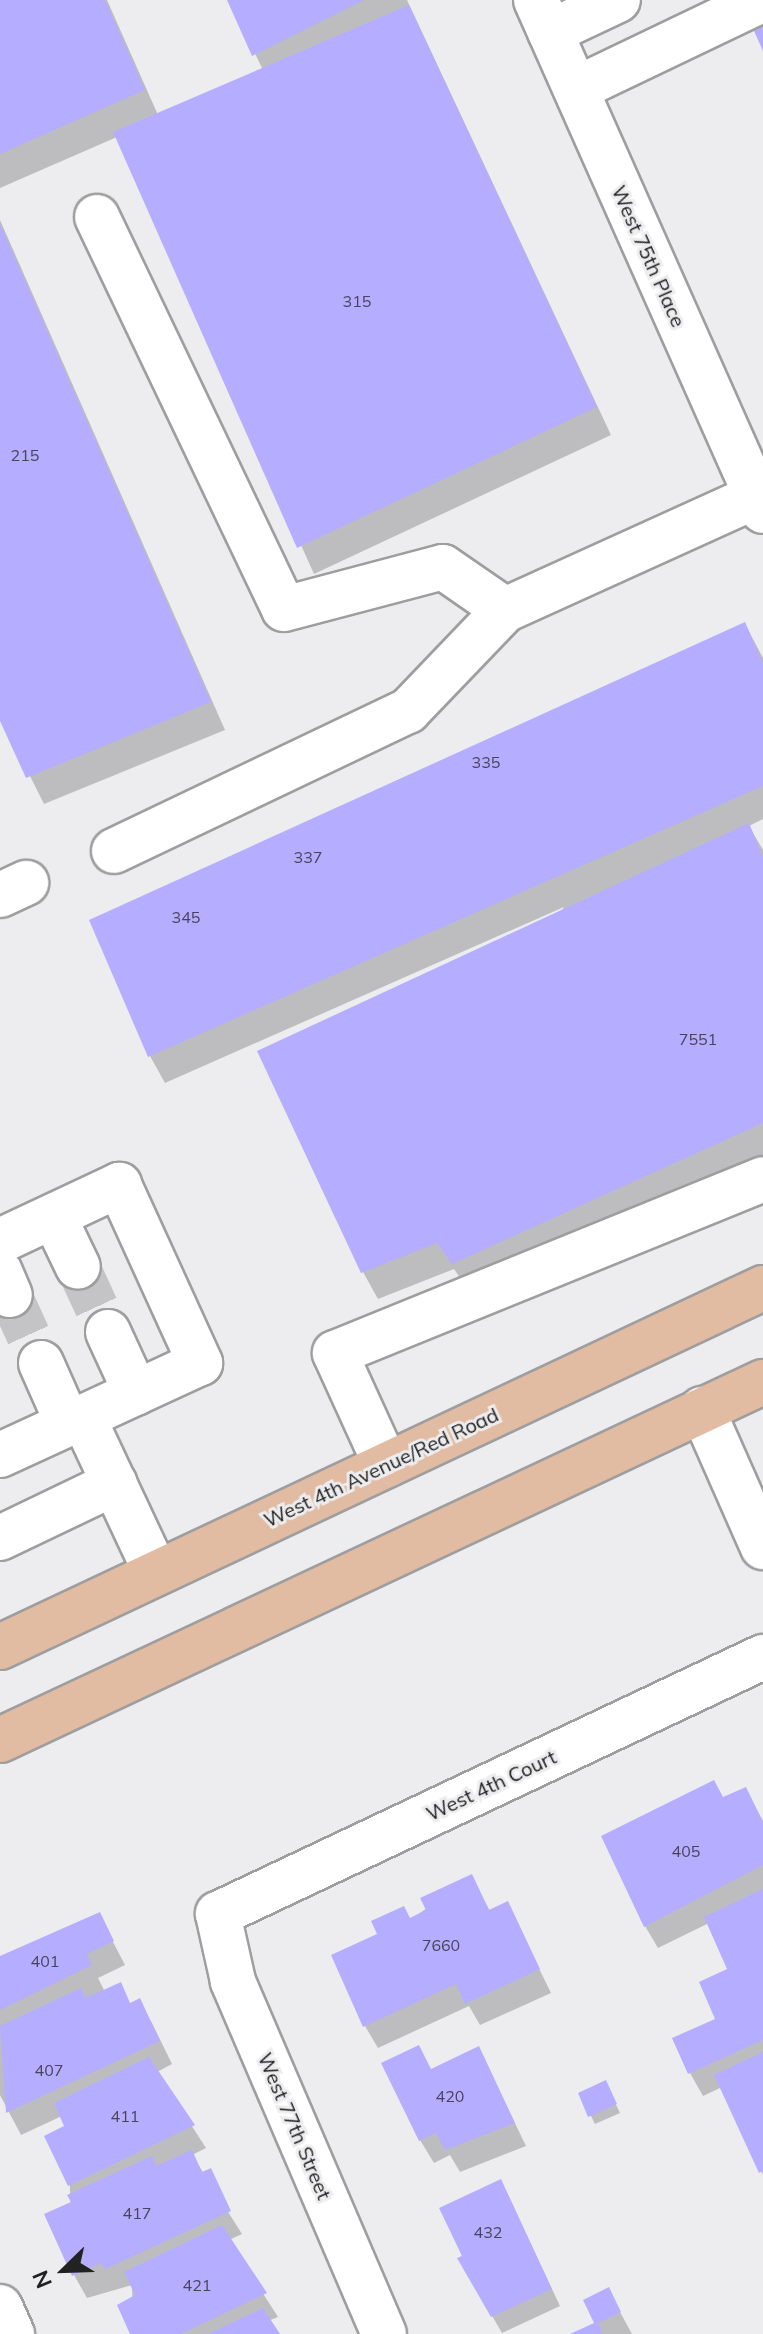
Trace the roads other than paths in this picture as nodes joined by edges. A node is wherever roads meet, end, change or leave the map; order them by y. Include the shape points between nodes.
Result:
1 (618, 0) edge
2 (762, 0) edge
3 (543, 16) edge
4 (576, 89) junction
5 (97, 217) dead end
6 (760, 503) edge
7 (505, 610) junction
8 (114, 851) dead end
9 (763, 1179) edge
10 (54, 1217) junction
11 (0, 1241) edge
12 (78, 1267) tunnel mouth
13 (763, 1288) edge
14 (108, 1332) tunnel mouth
15 (41, 1363) tunnel mouth
16 (763, 1382) edge
17 (136, 1393) junction
18 (702, 1409) junction
19 (76, 1420) junction
20 (0, 1455) edge
21 (386, 1465) junction
22 (115, 1483) junction
23 (0, 1538) edge
24 (763, 1547) edge
25 (156, 1573) junction
26 (0, 1647) edge
27 (763, 1657) edge
28 (0, 1740) edge
29 (218, 1914) joint
30 (0, 2307) edge
31 (12, 2334) edge
32 (384, 2334) edge

1 - 3 street
2 - 4 street
3 - 4 street, West 75th Place
4 - 6 street, West 75th Place
5 - 7 street via 284,609 443,567
6 - 7 street
7 - 8 street via 408,711
9 - 21 street via 335,1353
10 - 11 street
10 - 12 street
10 - 17 street via 119,1185 200,1363
13 - 21 main road, West 4th Avenue/Red Road
14 - 17 street
15 - 19 street
16 - 18 main road
17 - 19 street
18 - 24 street
18 - 28 main road
19 - 20 street
19 - 22 street
21 - 25 main road, West 4th Avenue/Red Road
22 - 23 street
22 - 25 street
25 - 26 main road, West 4th Avenue/Red Road
27 - 29 street, West 4th Court
29 - 32 street, West 77th Street via 233,1981
30 - 31 street

